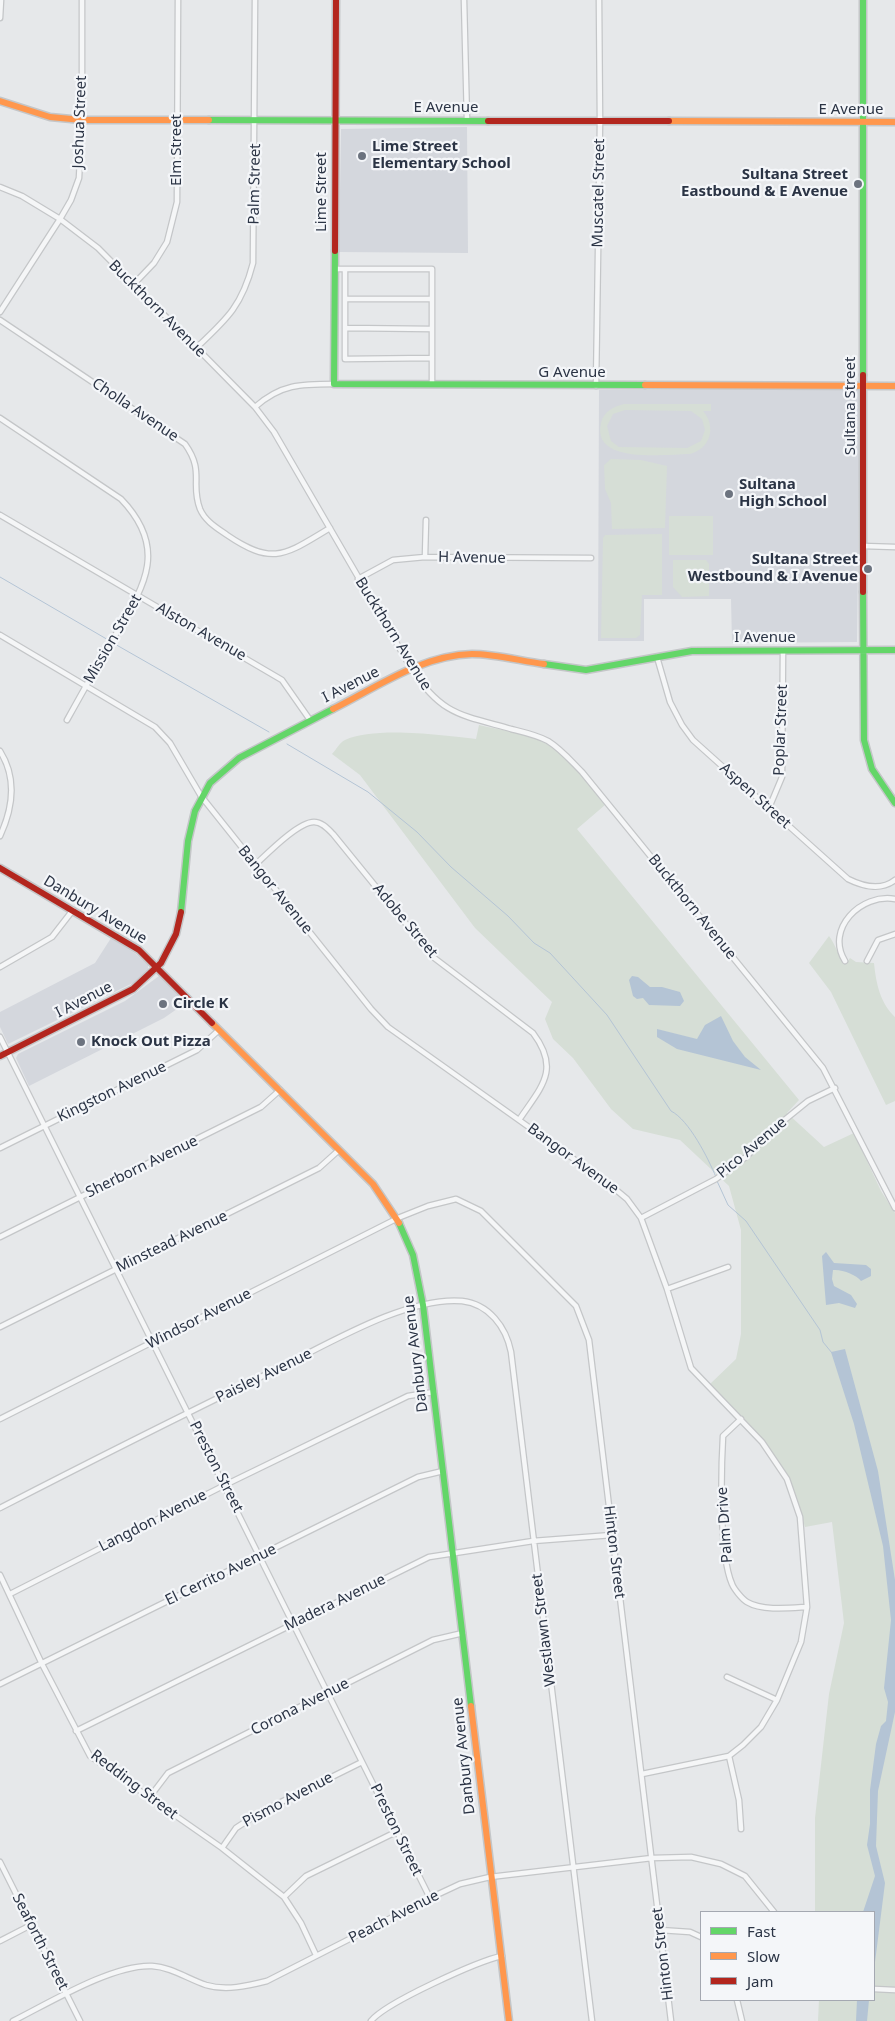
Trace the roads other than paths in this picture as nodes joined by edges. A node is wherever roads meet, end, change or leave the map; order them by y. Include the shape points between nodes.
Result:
1 (1, 0) edge
2 (82, 0) edge
3 (178, 0) edge
4 (255, 0) edge
5 (336, 0) edge
6 (464, 0) edge
7 (599, 0) edge
8 (863, 0) edge
9 (0, 18) edge
10 (0, 101) edge
11 (82, 120) junction
12 (178, 120) junction
13 (256, 120) junction
14 (467, 120) junction
15 (335, 121) junction
16 (600, 122) junction
17 (895, 122) edge
18 (863, 123) junction
19 (0, 187) edge
20 (60, 219) junction
21 (334, 268) junction
22 (345, 268) junction
23 (132, 286) junction
24 (345, 299) junction
25 (432, 299) junction
26 (0, 312) edge
27 (0, 320) edge
28 (345, 328) junction
29 (432, 328) junction
30 (196, 349) junction
31 (432, 358) junction
32 (334, 384) junction
33 (432, 384) junction
34 (596, 386) junction
35 (864, 386) junction
36 (895, 386) edge
37 (255, 407) junction
38 (0, 418) edge
39 (0, 515) edge
40 (426, 520) dead end
41 (330, 528) junction
42 (863, 546) junction
43 (895, 547) edge
44 (425, 557) junction
45 (591, 558) dead end
46 (358, 579) junction
47 (139, 596) junction
48 (0, 635) edge
49 (783, 650) junction
50 (863, 650) junction
51 (895, 650) edge
52 (657, 657) junction
53 (411, 668) junction
54 (86, 685) junction
55 (67, 720) dead end
56 (310, 720) junction
57 (0, 751) edge
58 (201, 796) junction
59 (895, 803) edge
60 (769, 808) junction
61 (0, 836) edge
62 (254, 865) junction
63 (0, 868) edge
64 (895, 880) edge
65 (895, 899) edge
66 (73, 910) junction
67 (895, 934) edge
68 (845, 961) dead end
69 (867, 961) dead end
70 (0, 967) edge
71 (158, 967) junction
72 (219, 1030) junction
73 (0, 1037) edge
74 (8, 1052) junction
75 (0, 1056) edge
76 (835, 1088) junction
77 (280, 1090) junction
78 (519, 1120) junction
79 (43, 1126) junction
80 (0, 1148) edge
81 (339, 1150) junction
82 (80, 1198) junction
83 (895, 1208) edge
84 (398, 1218) junction
85 (641, 1218) junction
86 (0, 1237) edge
87 (728, 1268) dead end
88 (116, 1270) junction
89 (667, 1289) junction
90 (423, 1305) junction
91 (0, 1327) edge
92 (153, 1342) junction
93 (434, 1392) junction
94 (188, 1412) junction
95 (0, 1419) edge
96 (741, 1419) junction
97 (443, 1471) junction
98 (225, 1485) junction
99 (0, 1508) edge
100 (612, 1534) junction
101 (533, 1541) junction
102 (453, 1552) junction
103 (260, 1556) junction
104 (0, 1575) edge
105 (10, 1594) junction
106 (807, 1607) junction
107 (293, 1624) junction
108 (463, 1633) junction
109 (42, 1664) junction
110 (727, 1677) dead end
111 (0, 1684) edge
112 (328, 1693) junction
113 (777, 1700) junction
114 (76, 1732) junction
115 (729, 1756) junction
116 (362, 1762) junction
117 (642, 1774) junction
118 (149, 1798) junction
119 (741, 1829) dead end
120 (396, 1832) junction
121 (222, 1848) junction
122 (652, 1858) junction
123 (0, 1862) edge
124 (573, 1868) junction
125 (490, 1877) junction
126 (284, 1897) junction
127 (430, 1898) junction
128 (773, 1911) edge
129 (31, 1925) junction
130 (660, 1930) junction
131 (700, 1937) edge
132 (0, 1941) edge
133 (316, 1956) junction
134 (502, 1956) junction
135 (875, 1989) edge
136 (895, 1990) edge
137 (67, 1995) junction
138 (737, 2001) edge
139 (13, 2021) edge
140 (80, 2021) edge
141 (371, 2021) edge
142 (509, 2021) edge
143 (592, 2021) edge
144 (671, 2021) edge
145 (742, 2021) edge

1 - 9 street
2 - 11 street, Joshua Street
3 - 12 street, Elm Street
4 - 13 street, Palm Street
5 - 15 street, Lime Street
6 - 14 street
7 - 16 street, Muscatel Street
8 - 18 street, Sultana Street
10 - 11 street, E Avenue via 50,117
11 - 12 street, E Avenue
11 - 20 street, Joshua Street via 79,178
12 - 13 street, E Avenue
12 - 23 street, Elm Street via 174,222 154,263
13 - 15 street, E Avenue
13 - 30 street, Palm Street via 252,268 239,303
14 - 15 street, E Avenue
14 - 16 street, E Avenue
15 - 21 street, Lime Street
16 - 18 street, E Avenue
16 - 34 street, Muscatel Street
17 - 18 street, E Avenue
18 - 35 street, Sultana Street
19 - 20 street, Buckthorn Avenue
20 - 23 street, Buckthorn Avenue via 98,248
20 - 26 street, Joshua Street
21 - 22 street
21 - 32 street, Lime Street
22 - 24 street
22 - 25 street via 432,269
23 - 30 street, Buckthorn Avenue
24 - 25 street
24 - 28 street
25 - 29 street
27 - 41 street, Cholla Avenue via 185,444 194,456 200,510 210,523 245,547 270,556 290,552
28 - 29 street
28 - 31 street via 345,359
29 - 31 street
30 - 37 street, Buckthorn Avenue
31 - 33 street
32 - 33 street, G Avenue
32 - 37 street, G Avenue via 283,388
33 - 34 street, G Avenue
34 - 35 street, G Avenue
35 - 36 street, G Avenue
35 - 42 street, Sultana Street
37 - 41 street, Buckthorn Avenue via 274,432
38 - 47 street, Mission Street via 122,499 136,514 149,549 148,571
39 - 47 street, Alston Avenue
40 - 44 street
41 - 46 street, Buckthorn Avenue
42 - 43 street
42 - 50 street, Sultana Street
44 - 45 street, H Avenue
44 - 46 street, H Avenue via 393,560
46 - 53 street, Buckthorn Avenue
47 - 54 street, Mission Street
47 - 56 street, Alston Avenue via 282,680
48 - 54 street, Bangor Avenue
49 - 50 street, I Avenue
49 - 52 street, I Avenue via 692,651
49 - 60 street, Poplar Street via 782,777
50 - 51 street, I Avenue
50 - 59 street, Sultana Street via 864,749 876,781
52 - 53 street, I Avenue via 586,670 461,654
52 - 60 street, Aspen Street via 664,687 682,725 710,756
53 - 56 street, I Avenue
53 - 76 street, Buckthorn Avenue via 429,694 448,709 538,737 566,755 817,1059
54 - 55 street, Mission Street
54 - 58 street, Bangor Avenue via 155,727 170,744
56 - 58 street, I Avenue via 230,763
57 - 61 street via 12,782 12,802
58 - 62 street, Bangor Avenue
58 - 71 street, I Avenue via 190,819 186,839 180,926 172,947
60 - 64 street, Aspen Street via 848,879 861,886
62 - 78 street, Bangor Avenue via 388,1027
62 - 78 street, Adobe Street via 300,826 314,822 334,834 433,957 533,1033 544,1048 548,1058 542,1086
63 - 66 street, Danbury Avenue
65 - 68 street via 886,897 860,904 838,938 838,950
66 - 70 street via 52,937
66 - 71 street, Danbury Avenue via 140,950
67 - 69 street via 878,940
71 - 72 street, Danbury Avenue
71 - 74 street, I Avenue via 133,989
72 - 77 street, Danbury Avenue
72 - 79 street, Kingston Avenue via 197,1050
73 - 74 street, Preston Street
74 - 75 street, I Avenue
74 - 79 street, Preston Street
76 - 83 street, Buckthorn Avenue
76 - 85 street, Pico Avenue via 808,1102 716,1179
77 - 81 street, Danbury Avenue
77 - 82 street, Sherborn Avenue via 261,1108
78 - 85 street, Bangor Avenue via 609,1184 627,1199
79 - 80 street, Kingston Avenue
79 - 82 street, Preston Street
81 - 84 street, Danbury Avenue via 373,1184
81 - 88 street, Minstead Avenue via 319,1168
82 - 86 street, Sherborn Avenue
82 - 88 street, Preston Street
84 - 90 street, Danbury Avenue via 414,1256
84 - 92 street, Windsor Avenue
84 - 100 street, Hinton Street via 456,1199 481,1211 576,1306 589,1340
85 - 89 street, Bangor Avenue
87 - 89 street
88 - 91 street, Minstead Avenue
88 - 92 street, Preston Street
89 - 96 street, Bangor Avenue via 691,1368 708,1389
90 - 93 street, Danbury Avenue
90 - 94 street, Paisley Avenue via 398,1311
90 - 101 street, Westlawn Street via 463,1301 486,1310 504,1330 511,1352
92 - 94 street, Preston Street
92 - 95 street, Windsor Avenue
93 - 97 street, Danbury Avenue
93 - 98 street, Langdon Avenue via 408,1396
94 - 98 street, Preston Street
94 - 99 street, Paisley Avenue
96 - 106 street, Bangor Avenue via 762,1442 787,1479 800,1517
96 - 106 street, Palm Drive via 723,1436 721,1467 725,1557 732,1585 747,1602 775,1609
97 - 102 street, Danbury Avenue
97 - 103 street, El Cerrito Avenue via 418,1477
98 - 103 street, Preston Street
98 - 105 street, Langdon Avenue
100 - 101 street, Madera Avenue
100 - 117 street, Hinton Street
101 - 102 street, Madera Avenue
101 - 124 street, Westlawn Street
102 - 107 street, Madera Avenue via 428,1557
102 - 108 street, Danbury Avenue
103 - 107 street, Preston Street
103 - 109 street, El Cerrito Avenue
104 - 105 street, Redding Street
105 - 109 street, Redding Street
106 - 113 street, Bangor Avenue via 801,1642
107 - 112 street, Preston Street
107 - 114 street, Madera Avenue
108 - 112 street, Corona Avenue via 433,1640
108 - 125 street, Danbury Avenue
109 - 111 street, El Cerrito Avenue
109 - 114 street, Redding Street
110 - 113 street
112 - 116 street, Preston Street
112 - 118 street, Corona Avenue via 168,1773
113 - 115 street, Bangor Avenue via 761,1727
114 - 118 street, Redding Street via 90,1756
115 - 117 street
115 - 119 street via 739,1800
116 - 120 street, Preston Street
116 - 121 street, Pismo Avenue via 259,1813 236,1828
117 - 122 street, Hinton Street
118 - 121 street, Redding Street
120 - 126 street via 306,1876
120 - 127 street, Preston Street
121 - 126 street, Redding Street
122 - 124 street, Peach Avenue
122 - 128 street, Peach Avenue via 691,1857 721,1864 745,1876
122 - 130 street, Hinton Street
123 - 129 street, Seaforth Street
124 - 125 street, Peach Avenue
124 - 143 street, Westlawn Street
125 - 127 street, Peach Avenue via 460,1884
125 - 134 street, Danbury Avenue
126 - 133 street, Redding Street via 301,1923
127 - 133 street, Peach Avenue
129 - 132 street
129 - 137 street, Seaforth Street
130 - 131 street via 690,1932
130 - 144 street, Hinton Street
133 - 137 street, Peach Avenue via 267,1981 241,1988 208,1985 152,1966 125,1968
134 - 141 street via 462,1970 396,2003
134 - 142 street, Danbury Avenue
135 - 136 street
137 - 139 street, Peach Avenue
137 - 140 street, Seaforth Street
138 - 145 street

